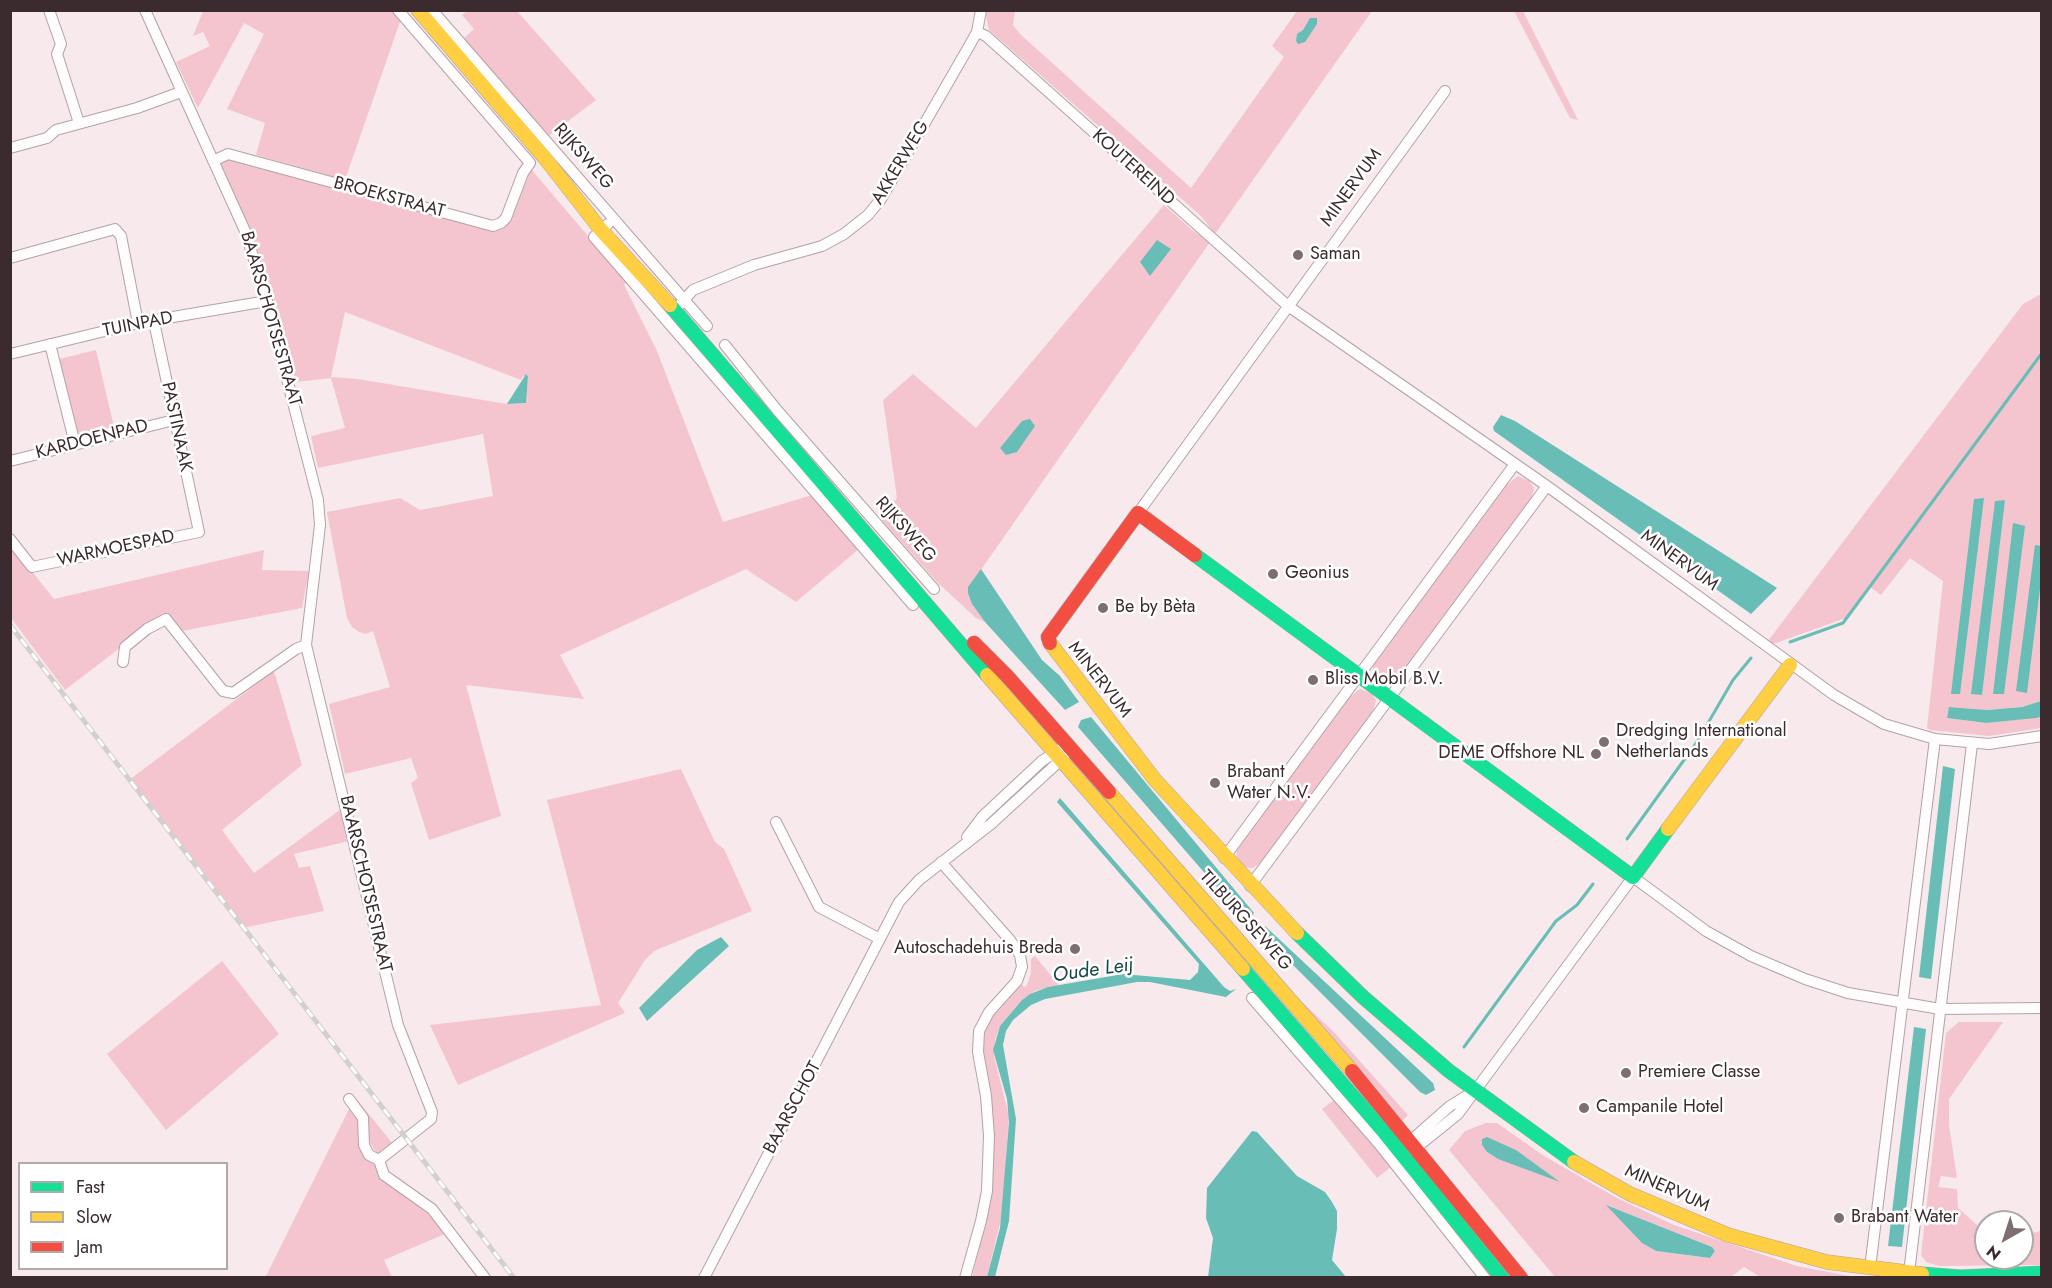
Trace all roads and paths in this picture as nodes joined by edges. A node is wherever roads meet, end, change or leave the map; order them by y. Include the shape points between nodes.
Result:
1 (49, 10) edge
2 (145, 10) edge
3 (398, 10) edge
4 (418, 10) edge
5 (432, 10) edge
6 (981, 10) edge
7 (976, 32) junction
8 (1445, 91) dead end
9 (181, 92) junction
10 (79, 123) junction
11 (10, 148) edge
12 (213, 161) junction
13 (604, 227) junction
14 (10, 258) edge
15 (267, 301) junction
16 (679, 304) junction
17 (1288, 306) junction
18 (154, 321) junction
19 (138, 323) junction
20 (707, 326) dead end
21 (50, 344) junction
22 (725, 345) dead end
23 (10, 354) edge
24 (174, 420) junction
25 (75, 444) junction
26 (800, 444) junction
27 (10, 460) edge
28 (1515, 464) junction
29 (1546, 486) junction
30 (839, 505) junction
31 (1137, 513) junction
32 (199, 532) joint
33 (10, 539) edge
34 (926, 599) junction
35 (306, 645) junction
36 (123, 662) dead end
37 (1790, 666) junction
38 (1359, 675) junction
39 (1389, 699) junction
40 (2042, 736) edge
41 (1935, 739) junction
42 (1972, 744) junction
43 (1069, 747) junction
44 (1058, 756) junction
45 (777, 822) dead end
46 (1224, 858) junction
47 (941, 862) junction
48 (1633, 878) junction
49 (1250, 886) junction
50 (880, 939) junction
51 (1252, 998) dead end
52 (1903, 1004) junction
53 (2042, 1008) edge
54 (1940, 1009) junction
55 (1473, 1091) junction
56 (349, 1099) dead end
57 (1414, 1145) junction
58 (1402, 1154) junction
59 (379, 1160) junction
60 (1870, 1268) junction
61 (1909, 1274) junction
62 (2042, 1274) edge
63 (485, 1278) edge
64 (704, 1278) edge
65 (965, 1278) edge
66 (1485, 1278) edge
67 (1502, 1278) edge
68 (1521, 1278) edge

1 - 10 street via 61,44 57,54
2 - 9 street, BAARSCHOTSESTRAAT
3 - 12 street, BROEKSTRAAT via 530,163 506,218 493,226 228,154
4 - 13 main road, RIJKSWEG
5 - 16 street, RIJKSWEG
6 - 7 street, AKKERWEG
7 - 16 street, AKKERWEG via 881,199 859,223 822,246 754,265 693,290
7 - 17 street, KOUTEREIND via 986,36
8 - 17 street, MINERVUM
9 - 10 street
9 - 12 street, BAARSCHOTSESTRAAT
10 - 11 street via 56,130 47,138
12 - 15 street, BAARSCHOTSESTRAAT via 245,231
13 - 16 main road, RIJKSWEG via 644,274
13 - 30 street, RIJKSWEG via 594,237
14 - 19 street via 115,229 122,236
15 - 18 street, TUINPAD
15 - 35 street, BAARSCHOTSESTRAAT via 318,500 320,525
16 - 20 street, RIJKSWEG
16 - 26 main road, RIJKSWEG
17 - 28 street, MINERVUM
17 - 31 street, MINERVUM
18 - 19 street, TUINPAD
18 - 24 street, PASTINAAK
19 - 21 street, TUINPAD
21 - 23 street, TUINPAD
21 - 25 street
22 - 26 street, RIJKSWEG
24 - 25 street, KARDOENPAD
24 - 32 street, PASTINAAK
25 - 27 street, KARDOENPAD
26 - 30 main road, RIJKSWEG
26 - 34 street, RIJKSWEG
28 - 29 street, MINERVUM
28 - 38 street
29 - 37 street, MINERVUM
29 - 39 street
30 - 34 main road, RIJKSWEG
31 - 38 main road
31 - 46 main road, MINERVUM via 1048,637 1155,780
32 - 33 street, WARMOESPAD via 32,567
34 - 43 main road, TILBURGSEWEG via 1008,677
34 - 44 main road, TILBURGSEWEG
35 - 36 street via 233,693 223,691 166,619 125,647
35 - 59 street, BAARSCHOTSESTRAAT via 398,1025 432,1112 431,1119
37 - 41 street, MINERVUM via 1861,713 1902,731
37 - 48 main road
38 - 39 main road
38 - 46 street
39 - 48 main road
39 - 49 street
40 - 42 street, MINERVUM
41 - 42 street, MINERVUM
41 - 52 street
42 - 54 street
43 - 44 street, BAARSCHOT
43 - 57 main road, TILBURGSEWEG
44 - 47 street, BAARSCHOT via 983,816 960,847
44 - 58 main road, TILBURGSEWEG
45 - 50 street via 819,907
46 - 49 main road, MINERVUM
47 - 50 street, BAARSCHOT via 899,902
47 - 65 street via 1010,940 1020,955 1022,967 1017,981 989,1012 979,1031 978,1052 986,1096 987,1191
48 - 52 street via 1706,931 1750,956 1848,993
48 - 55 street
49 - 55 main road, MINERVUM via 1363,997
50 - 64 street, BAARSCHOT
51 - 66 street via 1379,1144
52 - 54 street
52 - 60 street
53 - 54 street
54 - 61 street
55 - 57 street via 1458,1114
55 - 60 main road, MINERVUM via 1591,1173 1669,1212 1783,1251
56 - 59 street via 363,1118 364,1145 369,1155
57 - 58 street
57 - 68 main road, TILBURGSEWEG
58 - 67 main road, TILBURGSEWEG
59 - 63 street via 384,1175 432,1209
60 - 61 main road, MINERVUM
61 - 62 main road, MINERVUM

